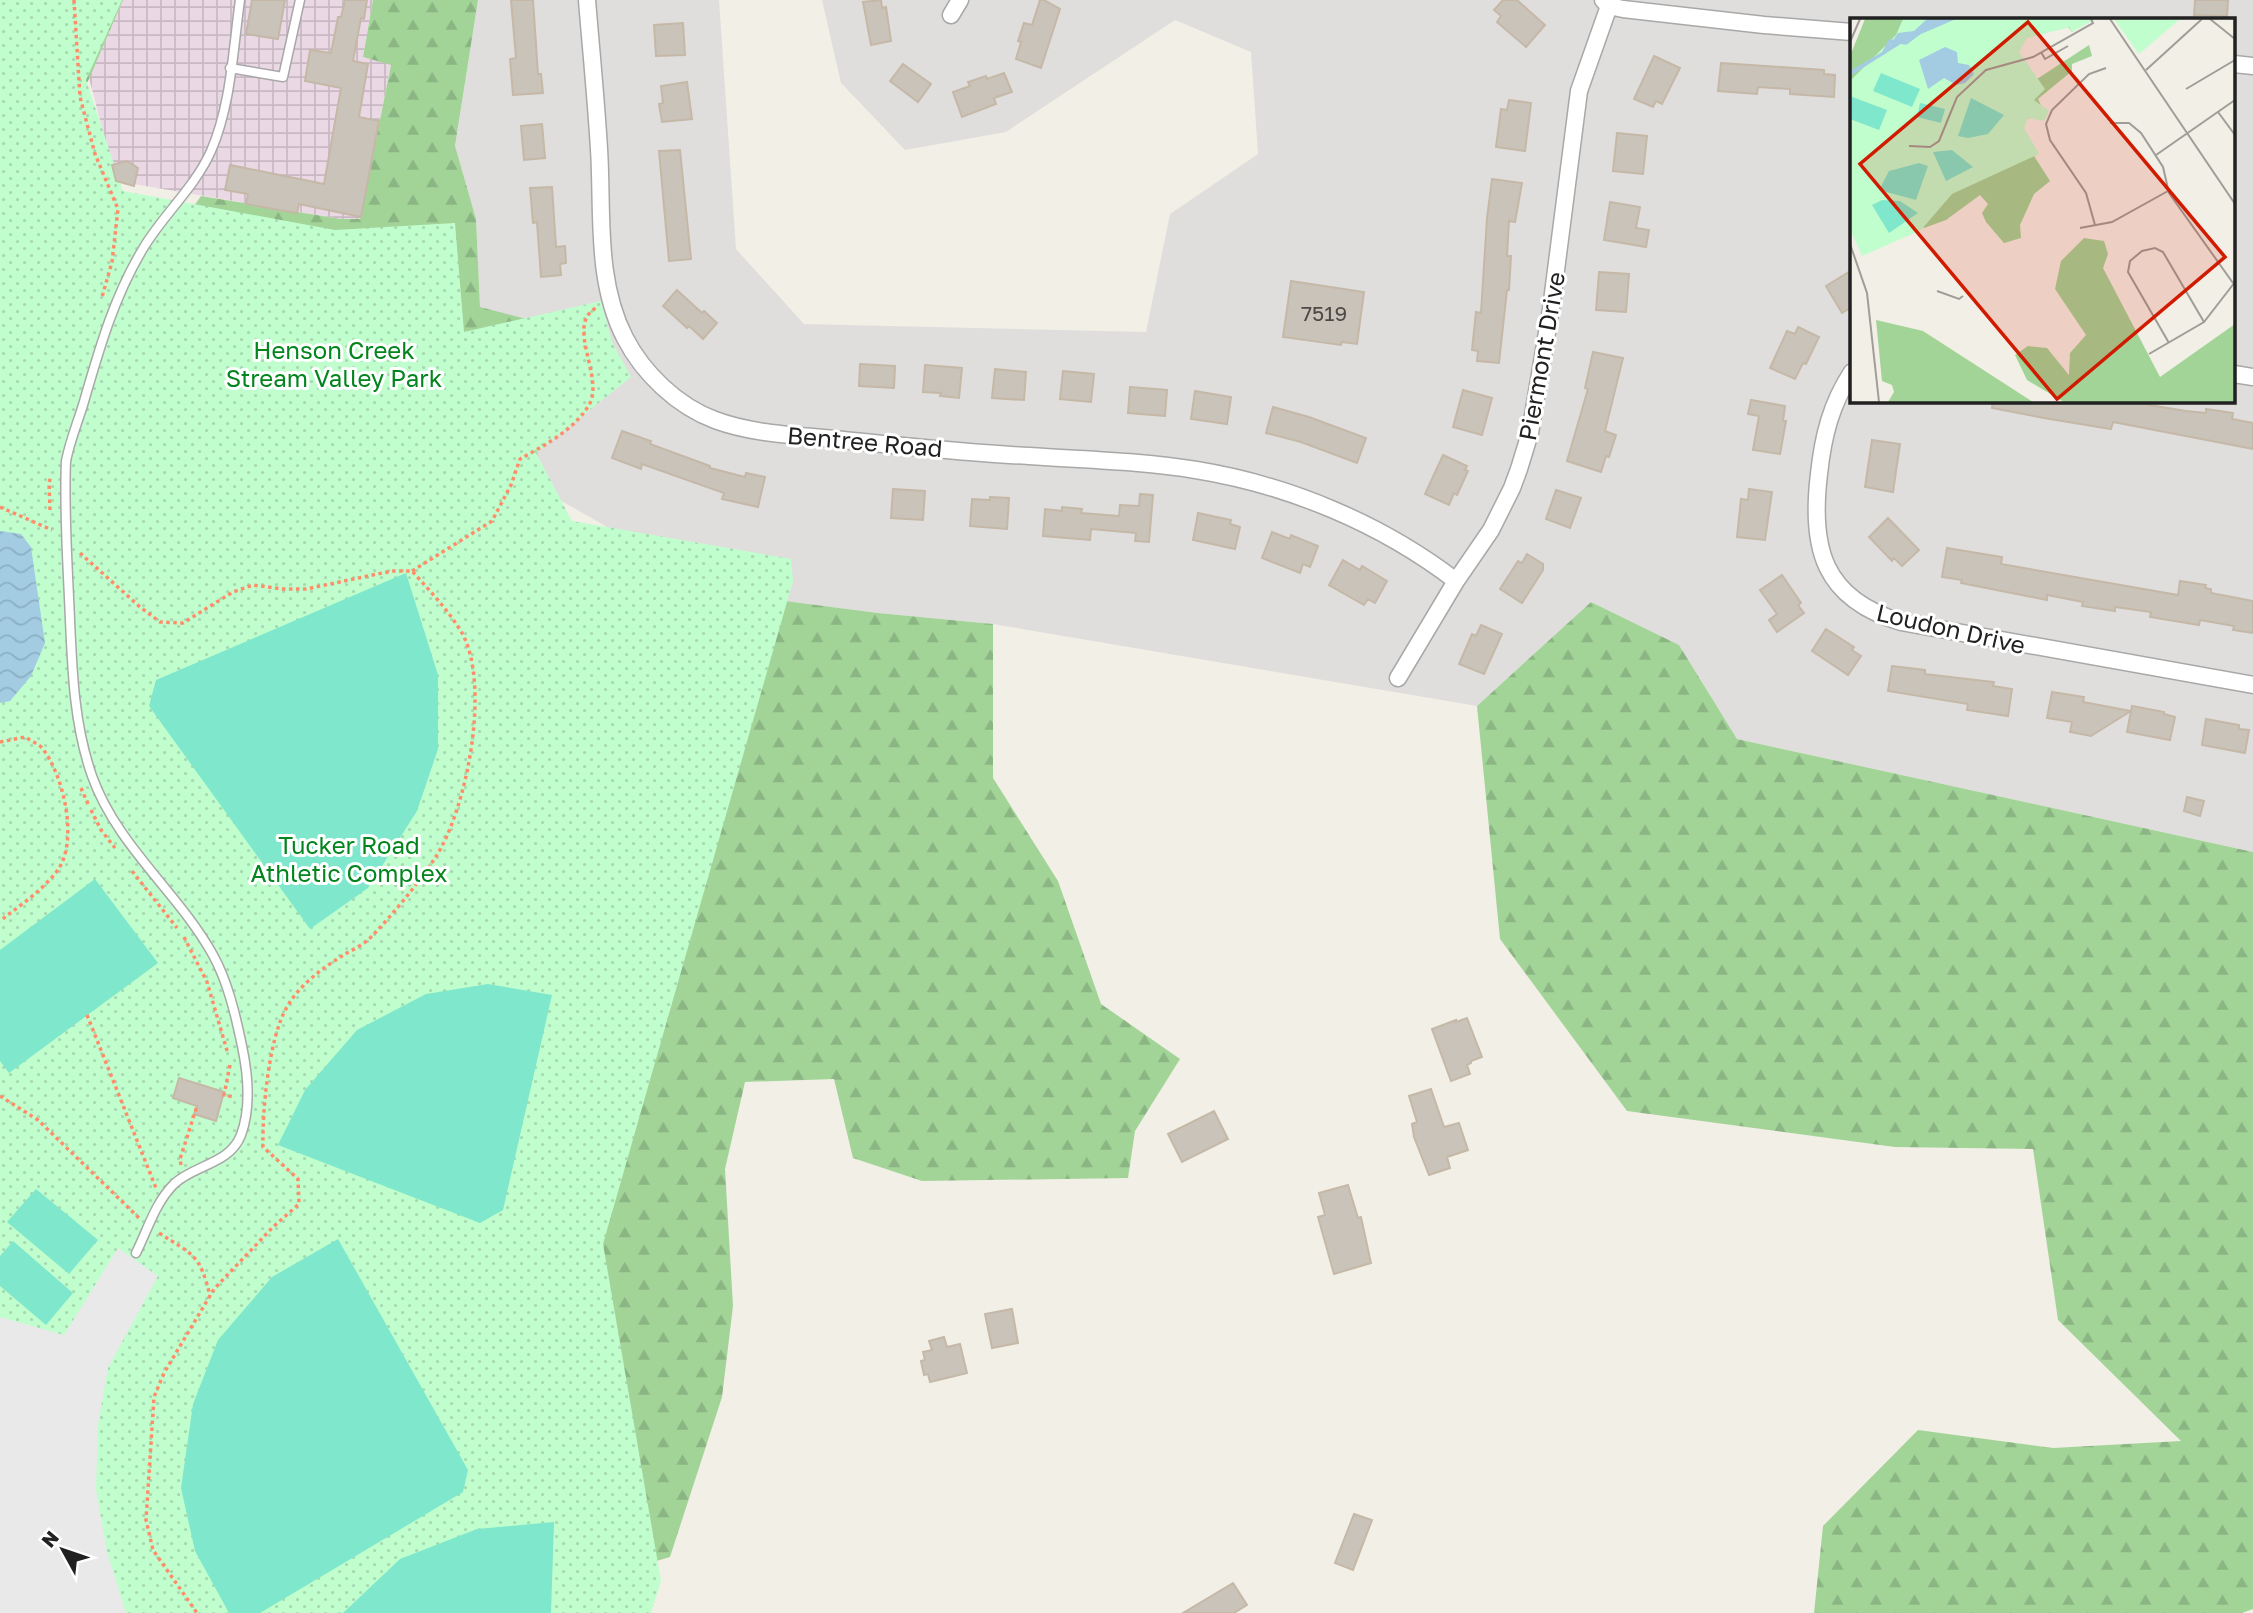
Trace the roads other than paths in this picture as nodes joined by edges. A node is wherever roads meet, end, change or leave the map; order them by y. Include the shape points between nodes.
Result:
1 (240, 0) edge
2 (300, 0) edge
3 (587, 0) edge
4 (960, 0) edge
5 (1606, 3) edge
6 (950, 15) dead end
7 (1850, 32) edge
8 (230, 68) junction
9 (1850, 375) edge
10 (1456, 581) junction
11 (1398, 678) dead end
12 (2253, 685) edge
13 (136, 1253) dead end

1 - 8 lane
2 - 8 lane via 283,77
3 - 10 street, Bentree Road via 604,260 612,305 626,340 654,378 683,402 714,420 764,431 1161,465 1219,474 1345,515 1418,553
4 - 6 street
5 - 7 street
5 - 10 street, Piermont Drive via 1579,91 1530,433 1500,513
8 - 13 lane via 211,150 156,227 121,289 66,461 74,698 93,778 111,817 214,956 245,1063 247,1101 237,1143 226,1155 182,1177 160,1199
9 - 12 street, Loudon Drive via 1829,417 1816,521 1825,564 1855,601 1901,622
10 - 11 street, Piermont Drive

